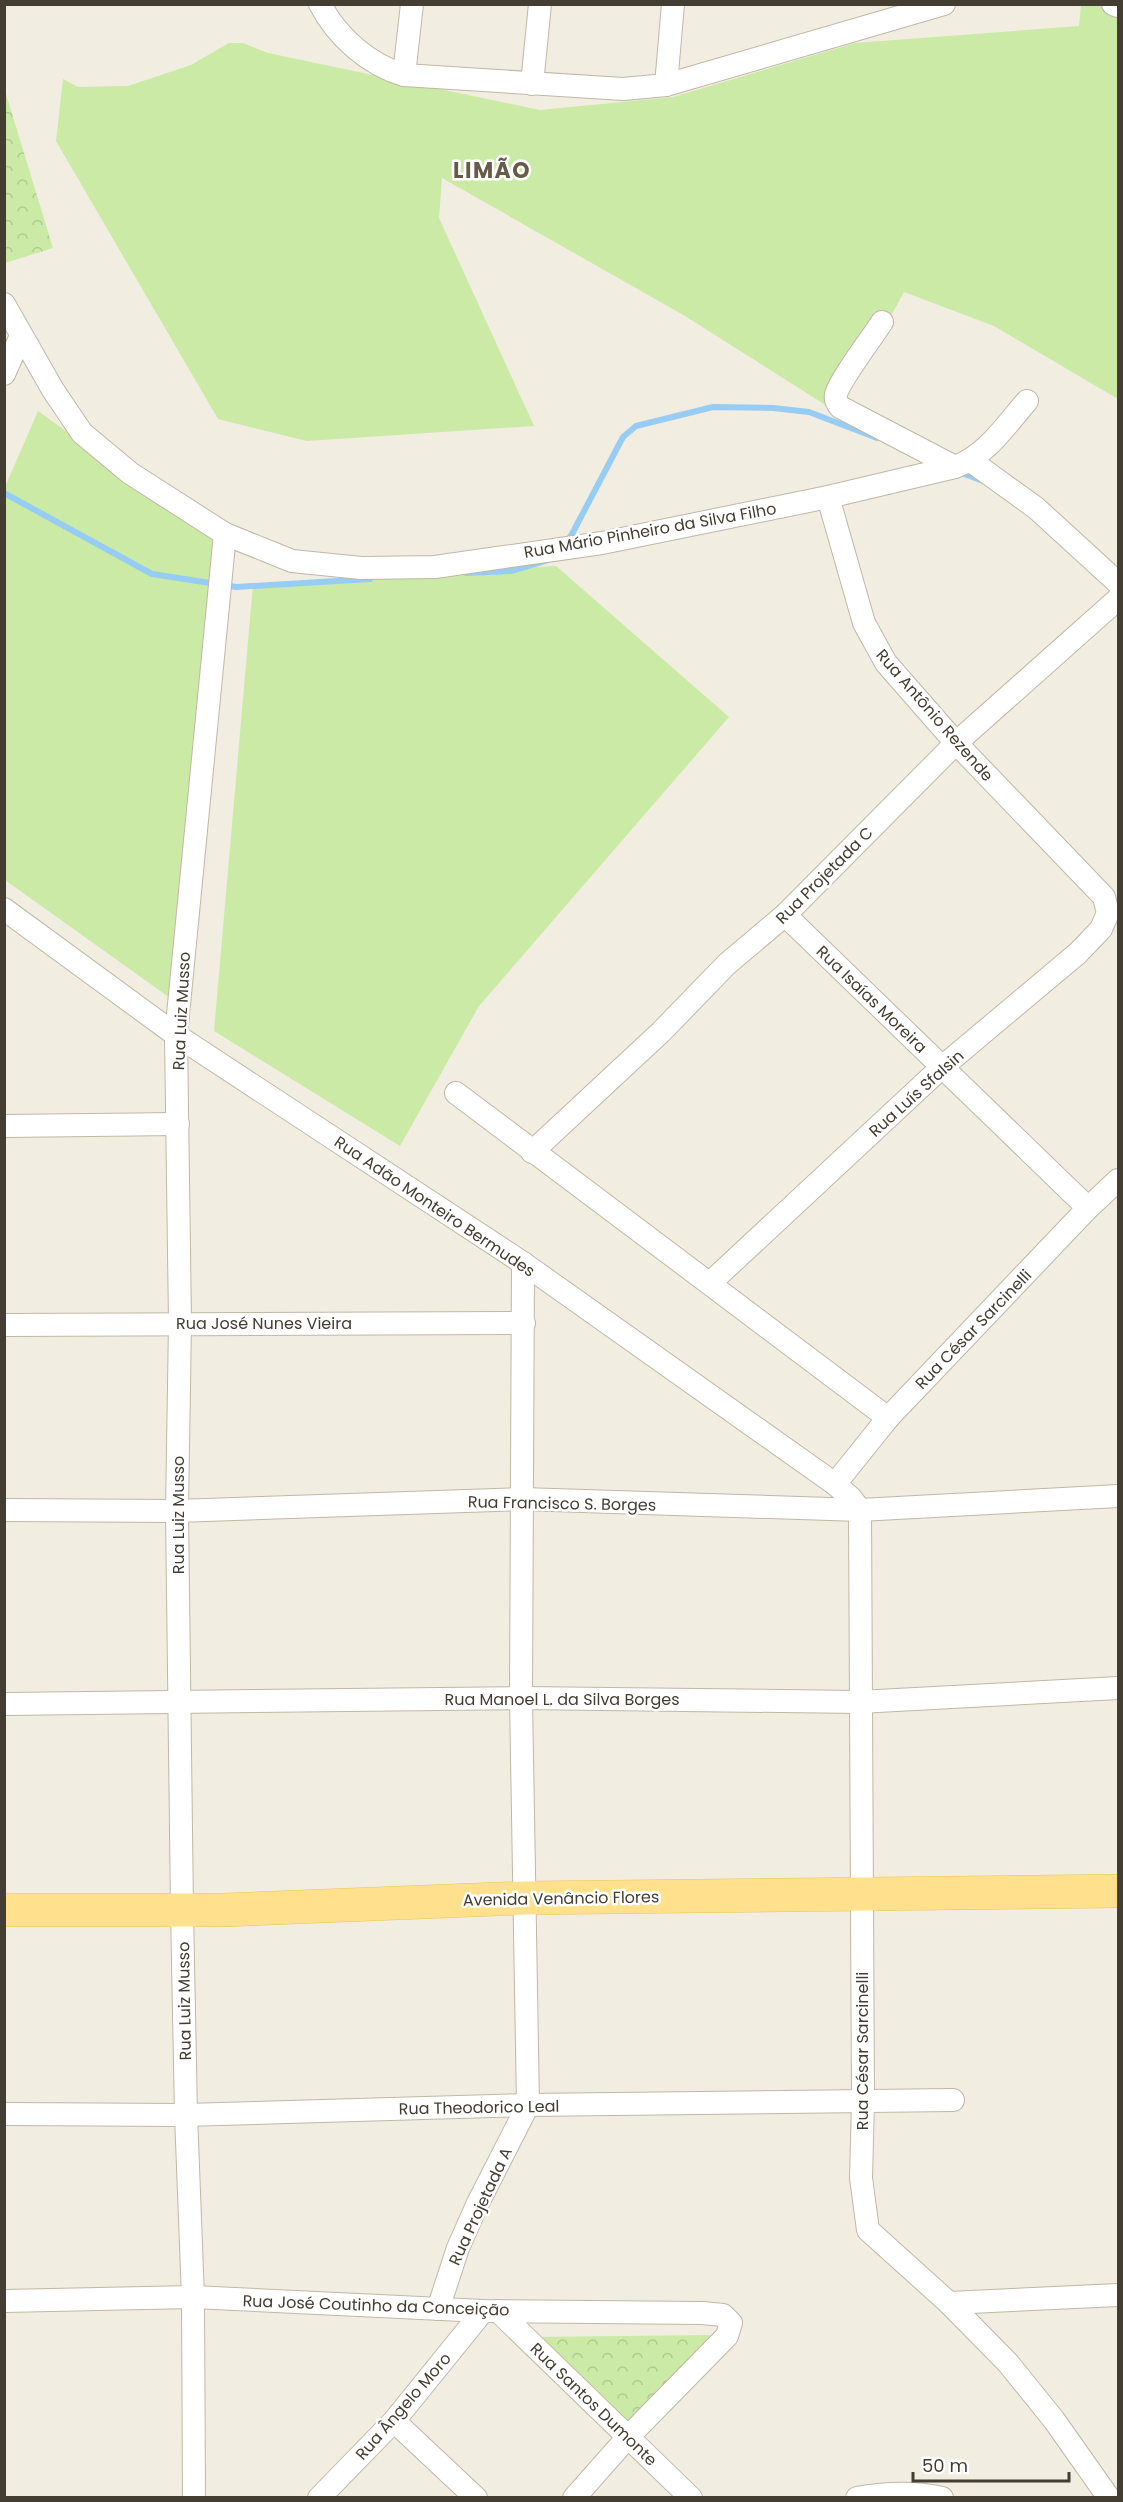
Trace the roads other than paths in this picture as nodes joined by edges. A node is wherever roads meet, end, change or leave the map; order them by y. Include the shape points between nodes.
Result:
1 (320, 4) edge
2 (412, 4) edge
3 (540, 4) edge
4 (673, 4) edge
5 (944, 4) edge
6 (1113, 4) edge
7 (1119, 6) edge
8 (404, 75) junction
9 (532, 84) junction
10 (666, 85) junction
11 (4, 304) edge
12 (882, 322) dead end
13 (21, 336) junction
14 (4, 374) edge
15 (1028, 401) dead end
16 (963, 464) junction
17 (828, 497) junction
18 (225, 534) junction
19 (1119, 583) edge
20 (1119, 599) edge
21 (956, 743) junction
22 (1110, 905) edge
23 (4, 909) edge
24 (785, 915) junction
25 (176, 1035) junction
26 (941, 1068) junction
27 (456, 1093) dead end
28 (178, 1124) junction
29 (4, 1126) edge
30 (532, 1152) junction
31 (1119, 1180) edge
32 (1088, 1208) junction
33 (523, 1263) junction
34 (710, 1283) junction
35 (180, 1323) junction
36 (524, 1323) junction
37 (4, 1325) edge
38 (888, 1418) junction
39 (835, 1484) junction
40 (1119, 1497) edge
41 (522, 1499) junction
42 (4, 1510) edge
43 (860, 1510) junction
44 (177, 1511) junction
45 (1119, 1688) edge
46 (521, 1698) junction
47 (859, 1702) junction
48 (180, 1703) junction
49 (4, 1704) edge
50 (1119, 1891) edge
51 (861, 1894) junction
52 (525, 1898) junction
53 (4, 1910) edge
54 (182, 1910) junction
55 (953, 2100) dead end
56 (863, 2102) junction
57 (528, 2105) junction
58 (4, 2114) edge
59 (186, 2115) junction
60 (1119, 2295) edge
61 (193, 2297) junction
62 (4, 2301) edge
63 (949, 2303) junction
64 (438, 2309) junction
65 (490, 2311) junction
66 (394, 2421) junction
67 (628, 2437) junction
68 (194, 2498) edge
69 (319, 2498) edge
70 (476, 2498) edge
71 (574, 2498) edge
72 (691, 2498) edge
73 (857, 2498) edge
74 (942, 2498) edge
75 (1109, 2498) edge

1 - 8 street via 335,29 354,47 384,69
2 - 8 street
3 - 9 street
4 - 10 street
5 - 10 street
6 - 7 street
8 - 9 street
9 - 10 street via 623,89
11 - 13 street, Rua Mário Pinheiro da Silva Filho
12 - 16 street via 836,394 836,402 840,408
13 - 14 street
13 - 18 street, Rua Mário Pinheiro da Silva Filho via 82,433 130,472
15 - 16 street
16 - 17 street, Rua Mário Pinheiro da Silva Filho
16 - 19 street via 1036,508
17 - 18 street, Rua Mário Pinheiro da Silva Filho via 602,543 435,567 361,568 292,561
17 - 21 street, Rua Antônio Rezende via 864,623 874,643 886,663
18 - 25 street, Rua Luiz Musso
20 - 21 street, Rua Projetada C
21 - 22 street, Rua Antônio Rezende
21 - 24 street, Rua Projetada C
22 - 26 street, Rua Luís Sfalsin via 1101,929 1078,953
23 - 25 street, Rua Adão Monteiro Bermudes
24 - 26 street, Rua Isaías Moreira
24 - 30 street, Rua Projetada C via 727,964 661,1032
25 - 28 street, Rua Luiz Musso
25 - 33 street, Rua Adão Monteiro Bermudes
26 - 32 street, Rua Isaías Moreira
26 - 34 street, Rua Luís Sfalsin
27 - 30 street
28 - 29 street
28 - 35 street, Rua Luiz Musso
30 - 34 street
31 - 32 street, Rua César Sarcinelli
32 - 38 street, Rua César Sarcinelli
33 - 36 street
33 - 39 street, Rua Adão Monteiro Bermudes
34 - 38 street
35 - 36 street, Rua José Nunes Vieira
35 - 37 street, Rua José Nunes Vieira
35 - 44 street, Rua Luiz Musso
36 - 41 street
38 - 39 street, Rua César Sarcinelli
39 - 43 street, Rua Adão Monteiro Bermudes
40 - 43 street, Rua Francisco S. Borges
41 - 43 street, Rua Francisco S. Borges
41 - 44 street, Rua Francisco S. Borges
41 - 46 street
42 - 44 street, Rua Francisco S. Borges
43 - 47 street, Rua César Sarcinelli
44 - 48 street, Rua Luiz Musso
45 - 47 street, Rua Manoel L. da Silva Borges
46 - 47 street, Rua Manoel L. da Silva Borges
46 - 48 street, Rua Manoel L. da Silva Borges
46 - 52 street
47 - 51 street, Rua César Sarcinelli
48 - 49 street, Rua Manoel L. da Silva Borges
48 - 54 street, Rua Luiz Musso
50 - 51 main road, Avenida Venâncio Flores
51 - 52 main road, Avenida Venâncio Flores
51 - 56 street, Rua César Sarcinelli
52 - 54 main road, Avenida Venâncio Flores
52 - 57 street
53 - 54 main road, Avenida Venâncio Flores
54 - 59 street, Rua Luiz Musso
55 - 56 street, Rua Theodorico Leal
56 - 57 street, Rua Theodorico Leal
56 - 63 street, Rua César Sarcinelli via 861,2178 868,2230
57 - 59 street, Rua Theodorico Leal
57 - 64 street, Rua Projetada A via 458,2248
58 - 59 street, Rua Theodorico Leal
59 - 61 street, Rua Luiz Musso
60 - 63 street
61 - 62 street, Rua José Coutinho da Conceição
61 - 64 street, Rua José Coutinho da Conceição
61 - 68 street, Rua Luiz Musso
63 - 75 street, Rua César Sarcinelli via 1008,2363
64 - 65 street, Rua José Coutinho da Conceição
65 - 66 street, Rua Ângelo Moro
65 - 67 street, Rua Santos Dumonte
65 - 67 street, Rua José Coutinho da Conceição via 723,2315 731,2324 727,2336
66 - 69 street, Rua Ângelo Moro
66 - 70 street
67 - 71 street
67 - 72 street, Rua Santos Dumonte
73 - 74 street via 926,2494

